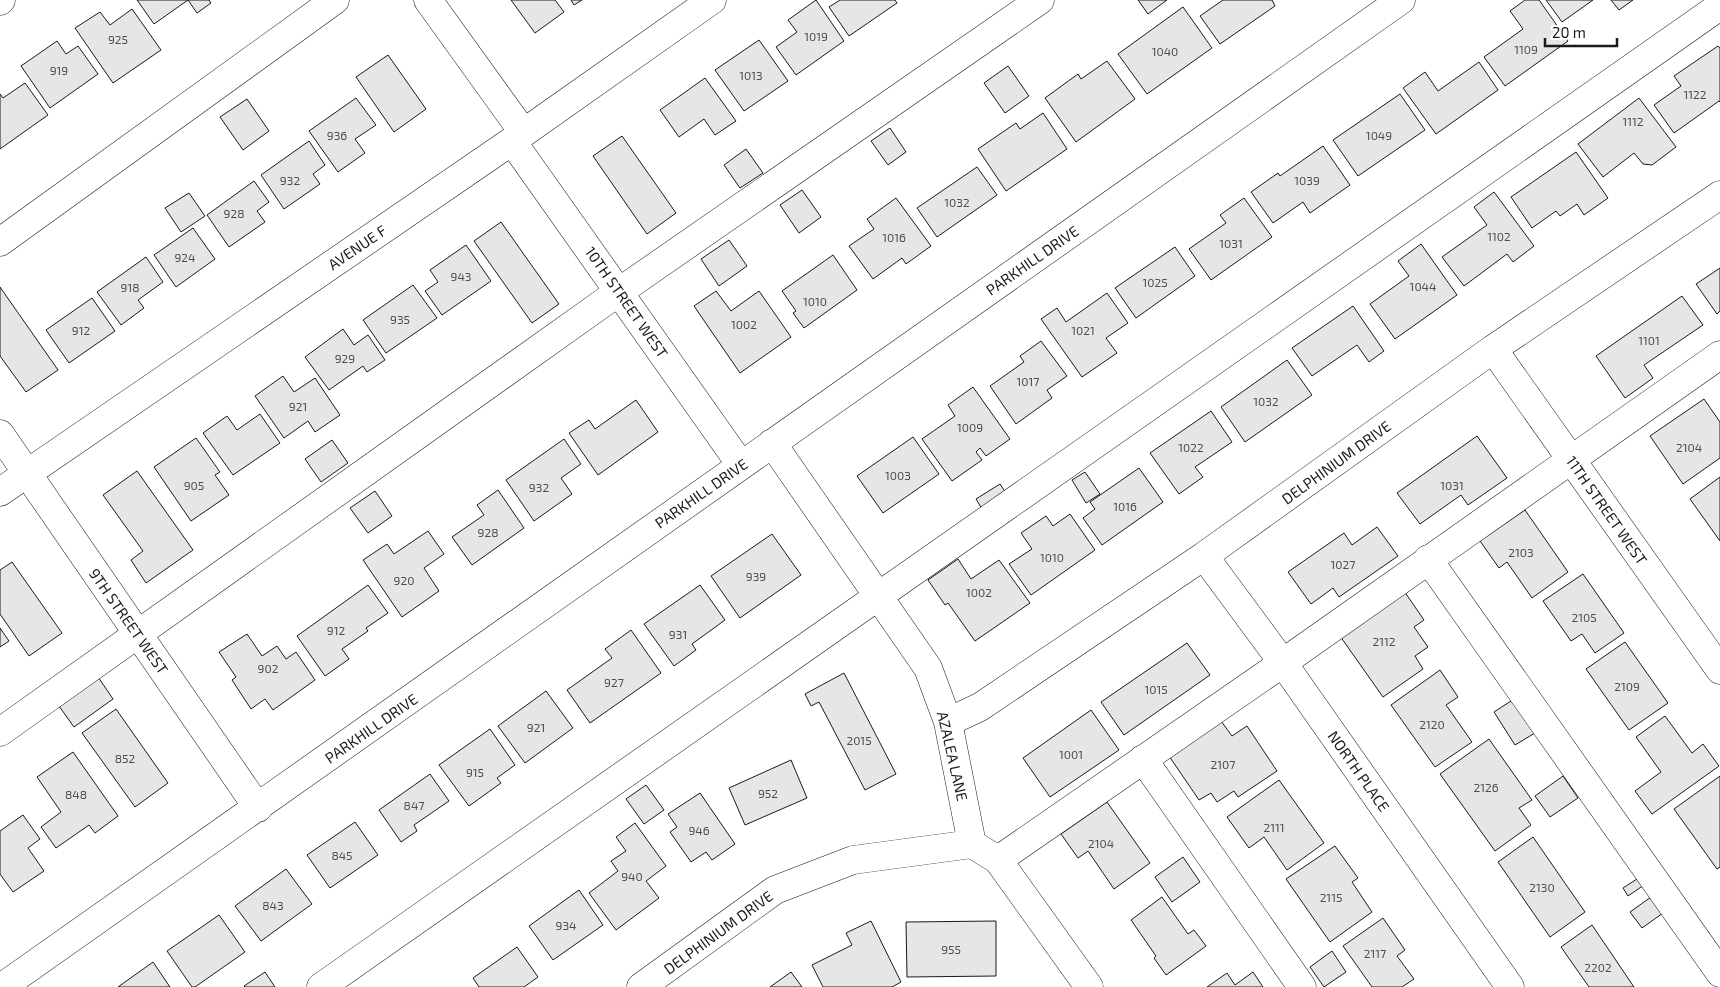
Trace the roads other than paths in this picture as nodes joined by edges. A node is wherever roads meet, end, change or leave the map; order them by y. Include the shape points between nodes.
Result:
1 (334, 0) edge
2 (428, 0) edge
3 (712, 0) edge
4 (1040, 0) edge
5 (1401, 0) edge
6 (1720, 6) edge
7 (518, 136) junction
8 (1720, 196) edge
9 (0, 242) edge
10 (619, 291) junction
11 (1494, 349) junction
12 (1720, 355) edge
13 (0, 434) edge
14 (772, 443) junction
15 (1571, 459) junction
16 (741, 465) junction
17 (27, 473) junction
18 (0, 492) edge
19 (1204, 556) junction
20 (1428, 560) junction
21 (878, 596) junction
22 (139, 635) junction
23 (1283, 663) junction
24 (1720, 670) edge
25 (948, 722) junction
26 (0, 732) edge
27 (1142, 759) junction
28 (258, 808) junction
29 (972, 844) junction
30 (998, 860) junction
31 (1720, 973) edge
32 (2, 987) edge
33 (322, 987) edge
34 (641, 987) edge
35 (1089, 987) edge
36 (1302, 987) edge
37 (1510, 987) edge

1 - 9 street
2 - 7 street, 10TH STREET WEST
3 - 7 street, AVENUE F
4 - 10 street
5 - 14 street, PARKHILL DRIVE
6 - 21 street
7 - 10 street, 10TH STREET WEST
7 - 17 street, AVENUE F
8 - 11 street, DELPHINIUM DRIVE
10 - 16 street, 10TH STREET WEST
10 - 22 street
11 - 15 street, 11TH STREET WEST
11 - 19 street, DELPHINIUM DRIVE
12 - 15 street
13 - 17 street, 9TH STREET WEST
14 - 16 street, PARKHILL DRIVE
14 - 21 street, AZALEA LANE
15 - 20 street
15 - 24 street, 11TH STREET WEST
16 - 28 street, PARKHILL DRIVE
17 - 18 street, AVENUE F
17 - 22 street, 9TH STREET WEST
19 - 23 street, NORTH PLACE
19 - 25 street, DELPHINIUM DRIVE via 980,707
20 - 23 street
20 - 31 street
21 - 25 street, AZALEA LANE via 928,668
21 - 33 street
22 - 26 street
22 - 28 street, 9TH STREET WEST
23 - 27 street
23 - 37 street, NORTH PLACE
25 - 29 street, AZALEA LANE
27 - 30 street
27 - 36 street
28 - 32 street, PARKHILL DRIVE
29 - 30 street
29 - 34 street, DELPHINIUM DRIVE via 853,860 775,890
30 - 35 street

